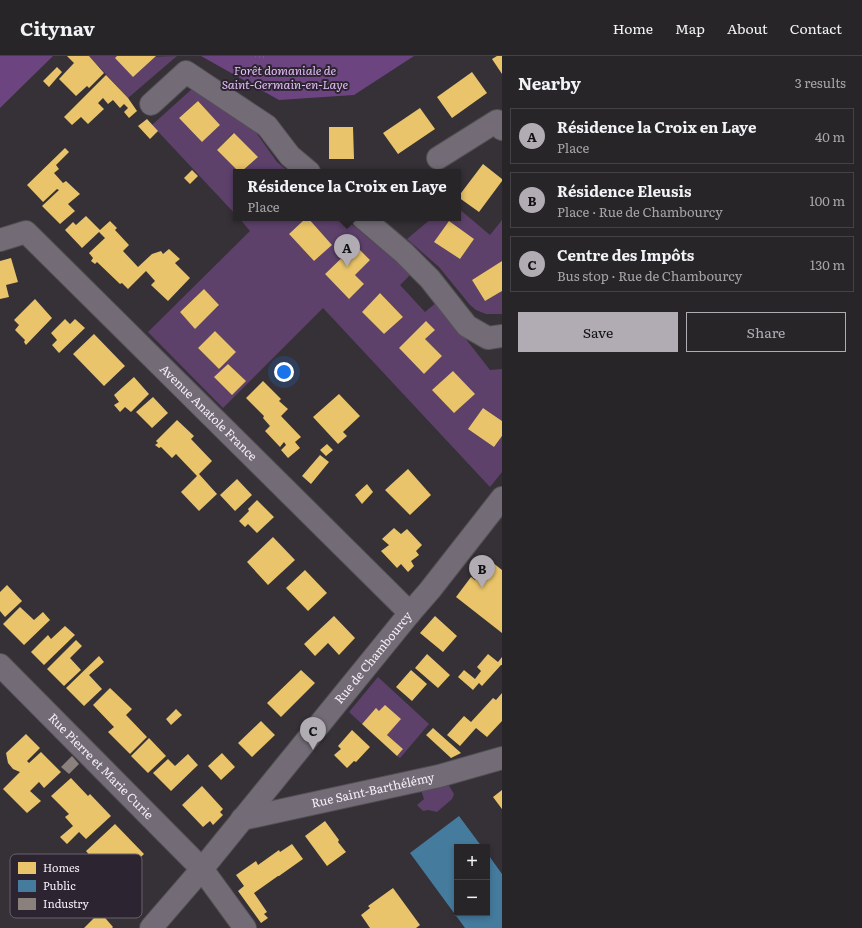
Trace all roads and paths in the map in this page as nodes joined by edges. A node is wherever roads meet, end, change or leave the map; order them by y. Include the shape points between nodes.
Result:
1 (255, 56) edge
2 (266, 56) edge
3 (150, 104) dead end
4 (502, 129) edge
5 (438, 158) dead end
6 (305, 169) edge
7 (367, 221) edge
8 (0, 240) edge
9 (502, 336) edge
10 (502, 498) edge
11 (410, 613) junction
12 (0, 665) edge
13 (502, 758) edge
14 (242, 819) junction
15 (202, 869) junction
16 (151, 928) edge
17 (245, 928) edge

1 - 2 path
3 - 6 street via 186,72 267,126 290,156
4 - 5 street via 497,121
7 - 9 street via 430,279 466,326 488,338
8 - 11 street, Avenue Anatole France via 26,232
10 - 11 street, Rue de Chambourcy
11 - 14 street, Rue de Chambourcy
12 - 15 street, Rue Pierre et Marie Curie
13 - 14 street, Rue Saint-Barthélémy via 439,776
14 - 15 street, Rue de Chambourcy
15 - 16 street, Rue de Chambourcy
15 - 17 street, Rue Pierre et Marie Curie

